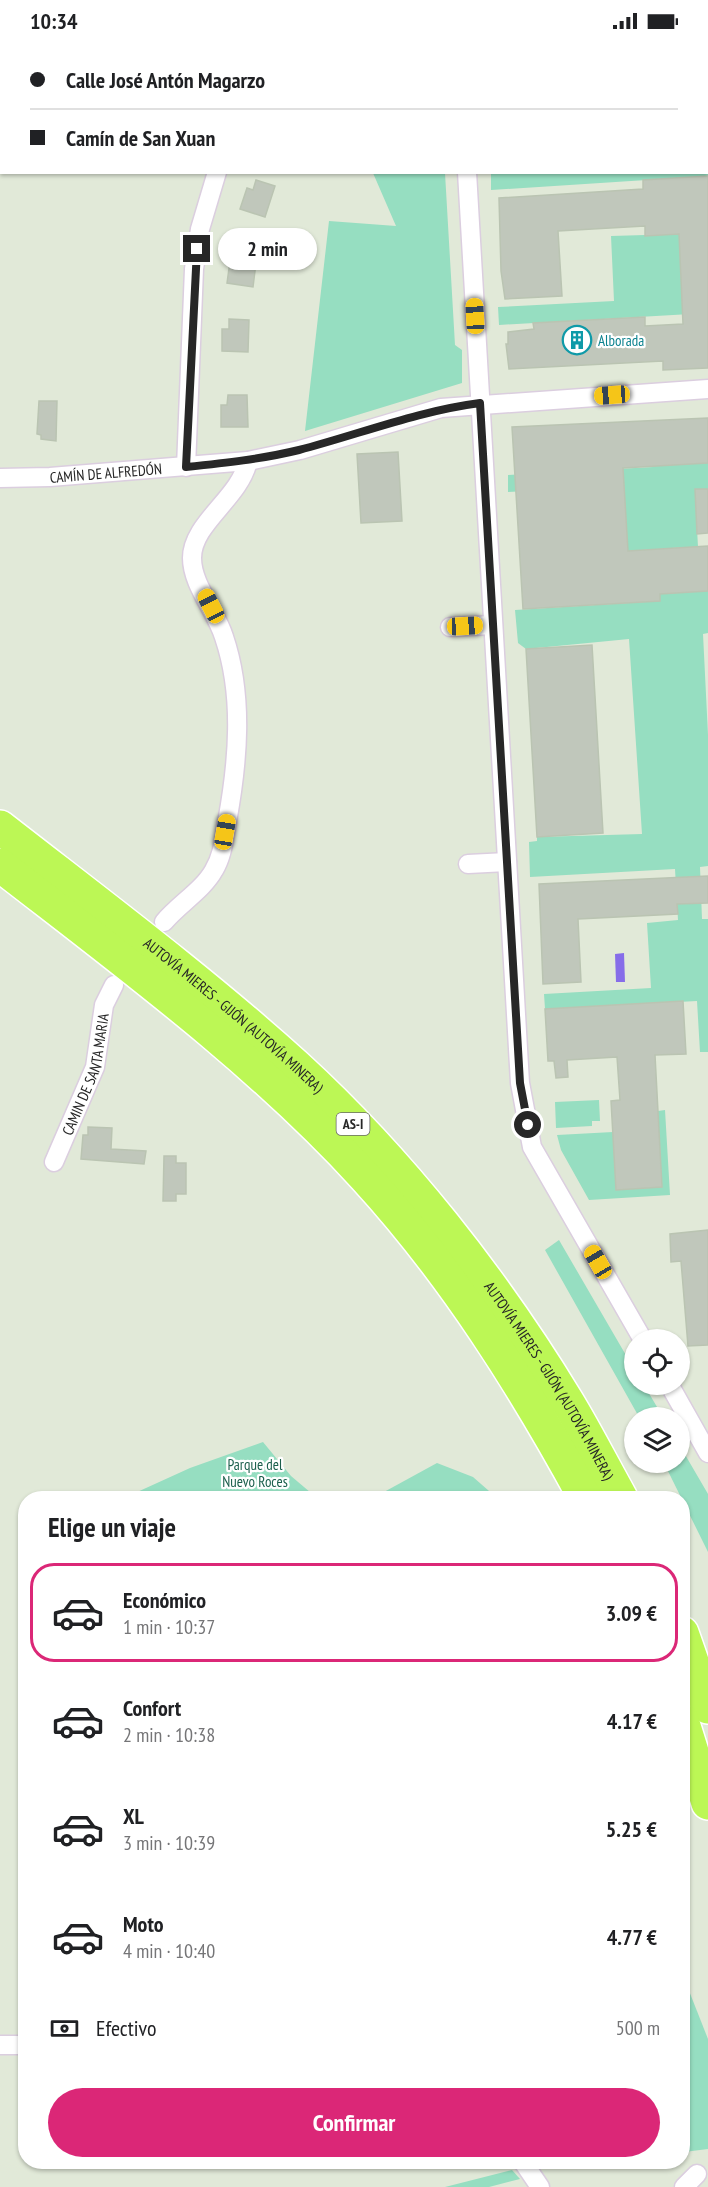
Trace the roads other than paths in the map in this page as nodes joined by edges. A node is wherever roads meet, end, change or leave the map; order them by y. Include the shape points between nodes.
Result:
1 (216, 174) edge
2 (467, 174) edge
3 (708, 389) edge
4 (480, 403) junction
5 (248, 461) junction
6 (186, 467) junction
7 (0, 478) edge
8 (493, 625) junction
9 (450, 627) dead end
10 (0, 827) edge
11 (507, 862) junction
12 (468, 864) dead end
13 (0, 865) edge
14 (164, 922) dead end
15 (114, 985) dead end
16 (54, 1162) dead end
17 (637, 1329) edge
18 (675, 1395) edge
19 (708, 1453) edge
20 (581, 1491) edge
21 (617, 1491) edge
22 (690, 1656) edge
23 (708, 1707) edge
24 (690, 1746) edge
25 (708, 1803) edge
26 (0, 2045) edge
27 (18, 2045) edge
28 (528, 2169) edge
29 (697, 2174) dead end
30 (540, 2187) edge
31 (684, 2187) edge

1 - 6 street via 200,229 194,269
2 - 4 street
3 - 4 street, CAMÍN DE ALFREDÓN
4 - 5 street, CAMÍN DE ALFREDÓN via 441,408 300,450
4 - 8 street
5 - 6 street, CAMÍN DE ALFREDÓN
5 - 14 street via 238,488 201,531 192,556 194,574 225,640 236,699 236,773 222,850 206,882 177,905
6 - 7 street, CAMÍN DE ALFREDÓN
8 - 9 street
8 - 11 street
10 - 21 highway, AUTOVÍA MIERES - GIJÓN (AUTOVÍA MINERA) / AS-I via 204,986 297,1067 389,1161 486,1280 567,1401
11 - 12 street
11 - 17 street via 520,1083 532,1147
13 - 20 highway, AS-I via 186,1010 277,1090 366,1177 462,1297 537,1411
15 - 16 street, CAMIN DE SANTA MARIA via 104,1005 94,1067
18 - 19 street
22 - 23 highway
24 - 25 highway
26 - 27 street
28 - 30 street
29 - 31 street

